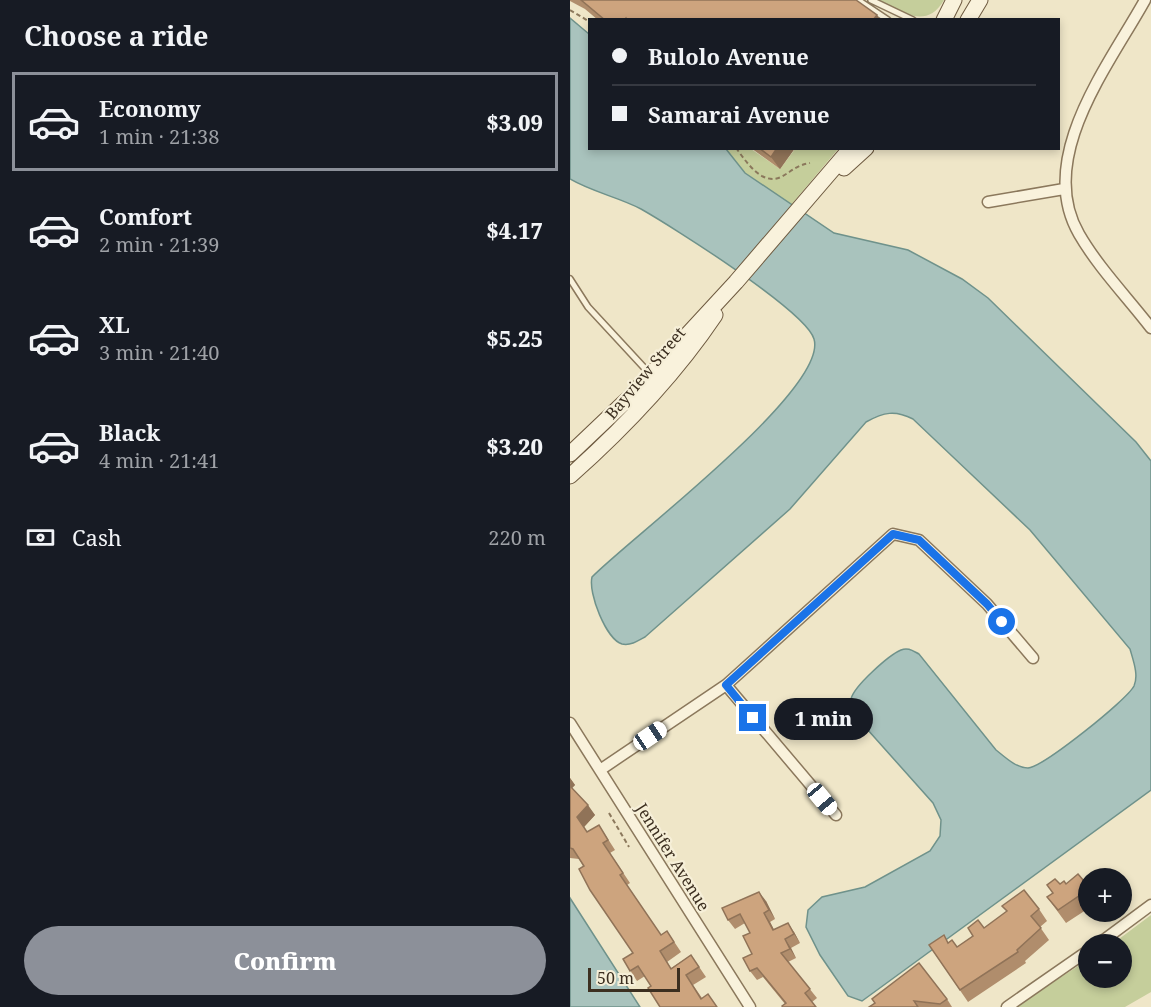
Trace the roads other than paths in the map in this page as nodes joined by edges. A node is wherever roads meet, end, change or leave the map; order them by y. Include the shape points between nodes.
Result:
1 (858, 0) edge
2 (871, 0) edge
3 (980, 0) edge
4 (1145, 0) edge
5 (885, 18) edge
6 (909, 18) edge
7 (969, 18) edge
8 (841, 150) edge
9 (848, 150) edge
10 (864, 150) edge
11 (821, 184) junction
12 (1064, 189) junction
13 (808, 200) junction
14 (988, 202) dead end
15 (570, 279) edge
16 (1151, 328) edge
17 (657, 379) junction
18 (570, 454) edge
19 (570, 476) edge
20 (1033, 658) dead end
21 (726, 685) junction
22 (570, 723) edge
23 (600, 770) junction
24 (836, 815) dead end
25 (1151, 905) edge
26 (1112, 934) edge
27 (1078, 958) edge
28 (750, 1007) edge
29 (1007, 1007) edge

1 - 5 lane
2 - 6 lane
3 - 7 main road
4 - 12 street via 1082,112 1066,159
8 - 11 lane
9 - 11 main road, Bayview Street
10 - 13 main road, Bayview Street
11 - 13 main road, Bayview Street
12 - 14 street
12 - 16 street via 1078,232
13 - 17 main road, Bayview Street via 736,282 705,330
15 - 17 lane via 588,307
17 - 18 main road, Bayview Street
17 - 19 main road, Bayview Street via 626,426
20 - 21 street via 987,604 919,540 893,534
21 - 23 street
21 - 24 street
22 - 23 street, Jennifer Avenue
23 - 28 street, Jennifer Avenue
25 - 26 street
27 - 29 street

